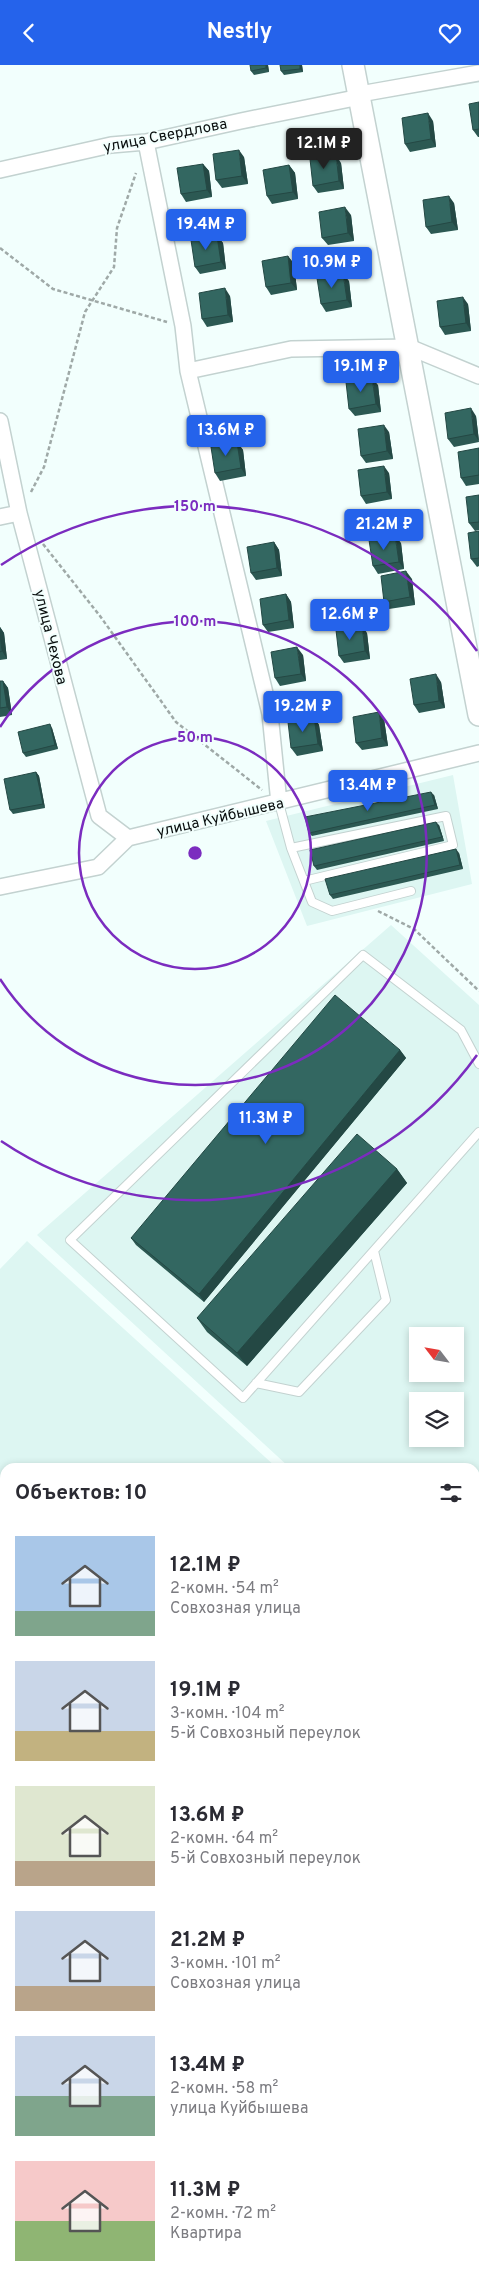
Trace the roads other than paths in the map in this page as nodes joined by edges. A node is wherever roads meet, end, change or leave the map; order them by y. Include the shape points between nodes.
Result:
1 (353, 65) edge
2 (479, 73) edge
3 (360, 96) junction
4 (146, 142) junction
5 (0, 170) edge
6 (409, 347) junction
7 (188, 371) junction
8 (479, 376) edge
9 (0, 421) edge
10 (19, 513) junction
11 (0, 517) edge
12 (479, 715) edge
13 (479, 753) edge
14 (279, 803) junction
15 (128, 838) junction
16 (291, 848) junction
17 (304, 881) junction
18 (0, 887) edge
19 (411, 891) dead end
20 (479, 1064) edge
21 (479, 1132) edge
22 (374, 1251) junction
23 (256, 1383) junction

1 - 3 street
2 - 3 street, улица Свердлова
3 - 4 street, улица Свердлова
3 - 6 street
4 - 5 street, улица Свердлова via 112,145
4 - 7 street via 183,326
6 - 7 street via 291,349
6 - 8 street
6 - 12 street
7 - 14 street via 270,714
9 - 10 street, улица Чехова
10 - 11 street
10 - 15 street, улица Чехова via 99,816
13 - 14 street, улица Куйбышева
14 - 15 street, улица Куйбышева
14 - 16 lane
15 - 18 street via 98,867
16 - 17 lane
16 - 17 lane via 446,816 453,845
17 - 19 lane via 312,902 332,911
20 - 23 lane via 461,1030 364,955 70,1240 243,1398
21 - 22 lane
22 - 23 lane
22 - 23 lane via 386,1300 299,1392

